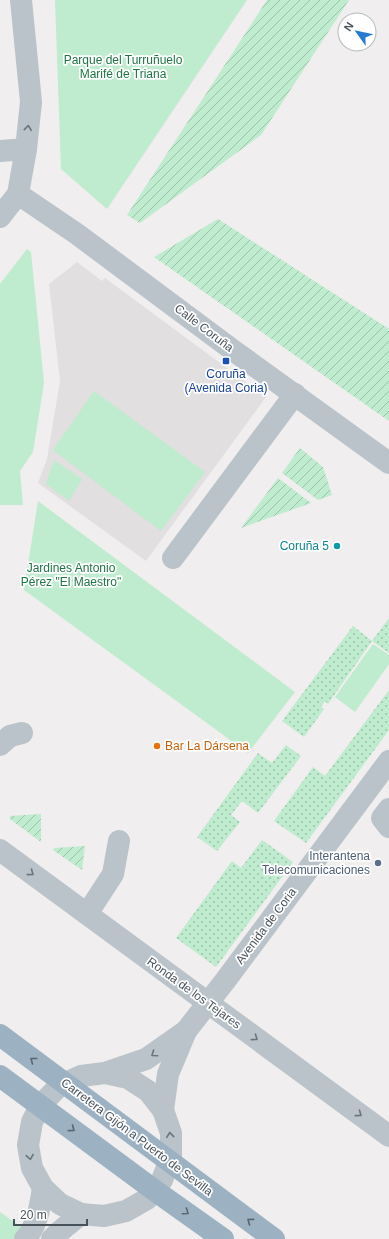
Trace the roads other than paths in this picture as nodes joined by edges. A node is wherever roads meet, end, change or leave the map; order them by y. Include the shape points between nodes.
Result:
1 (21, 0) edge
2 (26, 149) junction
3 (0, 151) edge
4 (18, 194) junction
5 (0, 217) edge
6 (295, 394) junction
7 (389, 463) edge
8 (172, 558) dead end
9 (22, 733) dead end
10 (0, 745) edge
11 (389, 762) edge
12 (119, 840) dead end
13 (0, 850) edge
14 (87, 914) junction
15 (186, 1031) junction
16 (0, 1035) edge
17 (105, 1073) junction
18 (0, 1076) edge
19 (64, 1083) junction
20 (40, 1106) junction
21 (163, 1110) junction
22 (389, 1136) edge
23 (169, 1161) junction
24 (43, 1188) junction
25 (154, 1190) junction
26 (81, 1214) junction
27 (25, 1239) edge
28 (52, 1239) edge
29 (223, 1239) edge
30 (274, 1239) edge

2 -> 1 street via 31,102
2 - 3 street
2 - 4 street
4 - 5 street
4 - 6 street, Calle Coruña via 77,234
6 - 7 street, Calle Coruña
6 - 8 street
9 - 10 street via 10,736
11 - 15 street, Avenida de Coria
12 - 14 street via 113,874
13 -> 14 street, Ronda de los Tejares
14 -> 22 street, Ronda de los Tejares
15 -> 17 street via 146,1059
15 - 21 street via 168,1074
19 -> 16 highway, Carretera Gijón a Puerto de Sevilla
17 - 19 street via 81,1076
17 - 21 street via 128,1078 148,1091
18 - 20 highway
19 - 20 street
19 - 23 highway, Carretera Gijón a Puerto de Sevilla
20 -> 24 street via 32,1122 28,1145 32,1168
20 -> 25 highway
23 -> 21 street via 171,1133
23 - 25 street via 162,1180
30 -> 23 highway, Carretera Gijón a Puerto de Sevilla
24 - 26 street via 60,1204
24 - 27 street via 38,1216 31,1233
25 - 26 street via 147,1199 126,1211 104,1216
25 -> 29 highway
26 - 28 street

